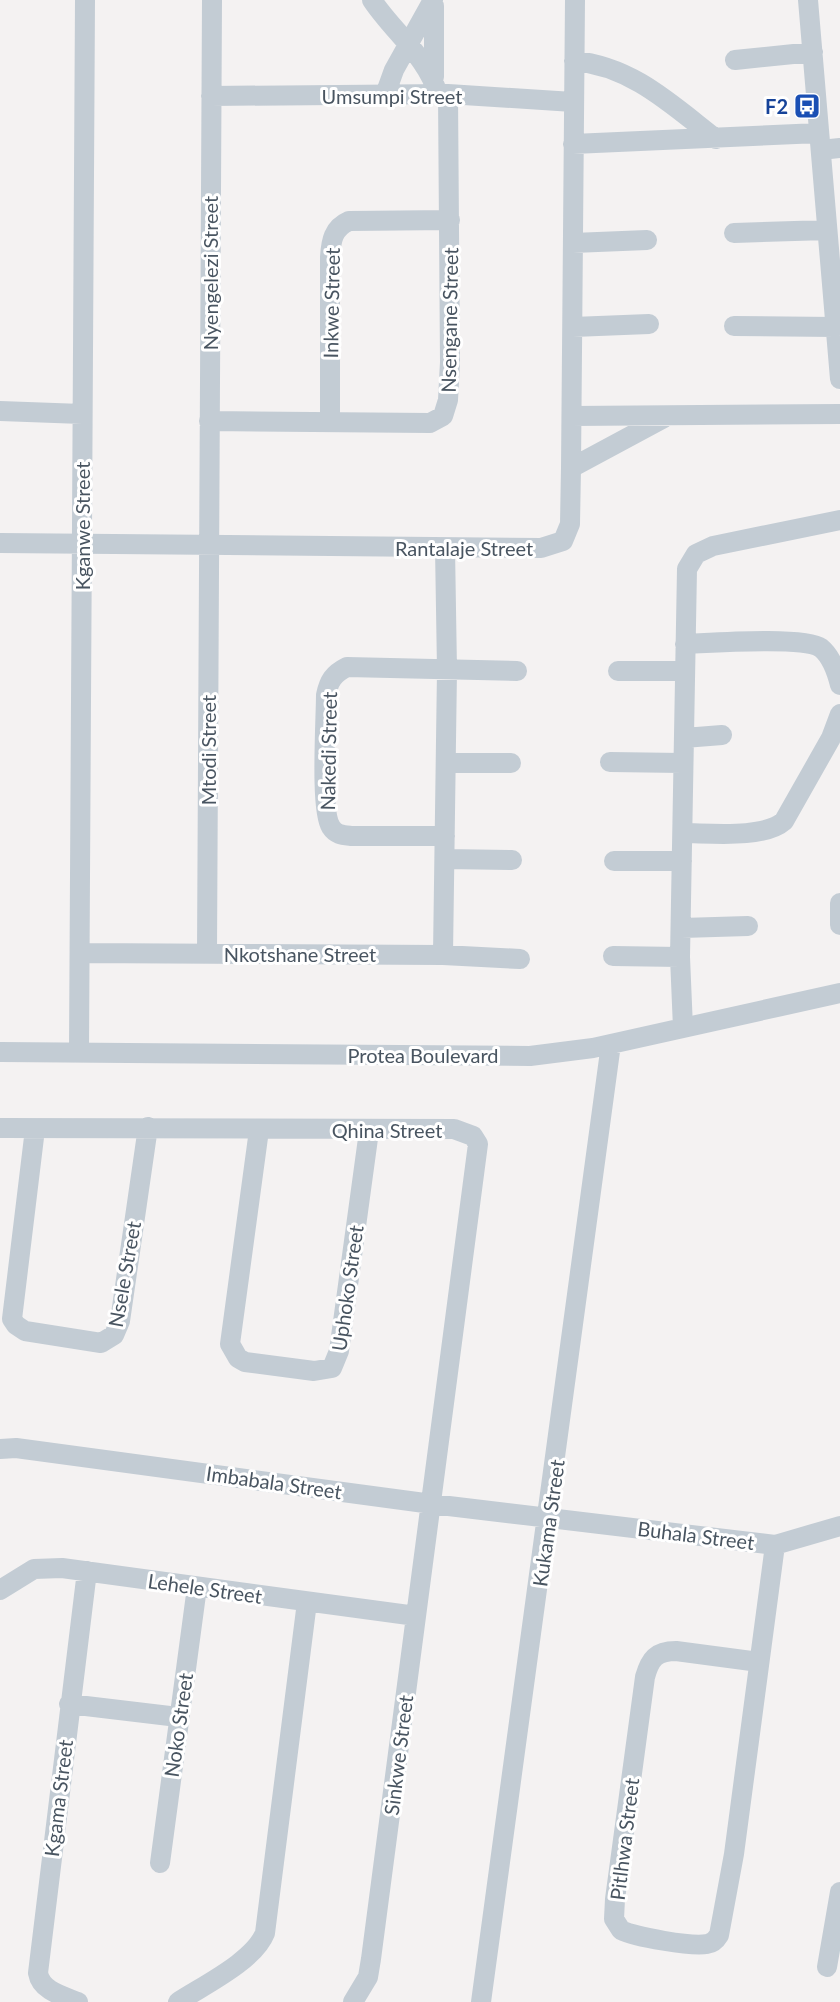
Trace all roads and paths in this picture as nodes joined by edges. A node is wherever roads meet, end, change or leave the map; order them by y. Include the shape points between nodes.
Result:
1 (86, 0) edge
2 (213, 0) edge
3 (372, 0) edge
4 (434, 0) edge
5 (575, 0) edge
6 (808, 0) edge
7 (408, 45) junction
8 (813, 52) junction
9 (735, 60) dead end
10 (574, 61) junction
11 (440, 89) junction
12 (385, 95) junction
13 (212, 96) junction
14 (573, 102) junction
15 (716, 139) junction
16 (573, 144) junction
17 (827, 144) edge
18 (450, 220) junction
19 (827, 230) junction
20 (735, 233) dead end
21 (647, 240) dead end
22 (573, 243) junction
23 (649, 324) dead end
24 (734, 326) dead end
25 (573, 327) junction
26 (835, 327) junction
27 (840, 379) edge
28 (0, 411) edge
29 (81, 414) junction
30 (840, 414) edge
31 (572, 416) junction
32 (666, 417) junction
33 (209, 422) junction
34 (330, 422) junction
35 (571, 468) junction
36 (840, 520) edge
37 (0, 543) edge
38 (82, 545) junction
39 (208, 546) junction
40 (445, 548) junction
41 (685, 644) junction
42 (447, 670) junction
43 (517, 671) dead end
44 (618, 671) dead end
45 (684, 671) junction
46 (840, 685) edge
47 (840, 714) edge
48 (722, 735) dead end
49 (684, 738) junction
50 (610, 762) dead end
51 (446, 763) junction
52 (512, 763) dead end
53 (682, 763) junction
54 (683, 833) junction
55 (445, 836) junction
56 (445, 860) junction
57 (512, 860) dead end
58 (614, 861) dead end
59 (682, 861) junction
60 (840, 903) edge
61 (840, 925) edge
62 (748, 926) dead end
63 (682, 928) junction
64 (80, 952) junction
65 (207, 953) junction
66 (443, 955) junction
67 (613, 956) dead end
68 (680, 957) junction
69 (520, 959) dead end
70 (840, 993) edge
71 (682, 1028) junction
72 (611, 1044) junction
73 (0, 1052) edge
74 (79, 1053) junction
75 (148, 1127) junction
76 (0, 1128) edge
77 (35, 1129) junction
78 (258, 1130) junction
79 (369, 1131) junction
80 (0, 1449) edge
81 (432, 1504) junction
82 (549, 1516) junction
83 (840, 1526) edge
84 (775, 1545) junction
85 (87, 1571) junction
86 (197, 1587) junction
87 (0, 1590) edge
88 (307, 1602) junction
89 (416, 1616) junction
90 (759, 1662) junction
91 (69, 1704) junction
92 (178, 1717) junction
93 (160, 1863) dead end
94 (840, 1898) edge
95 (827, 1968) dead end
96 (78, 2002) edge
97 (178, 2002) edge
98 (353, 2002) edge
99 (481, 2002) edge

1 - 29 street, Kganwe Street
2 - 13 street, Nyengelezi Street
3 - 7 street
4 - 7 street
4 - 11 street, Nsengane Street
5 - 10 street, Rantalaje Street
6 - 8 street
7 - 11 street
7 - 12 street
8 - 9 street
8 - 17 street
10 - 14 street, Rantalaje Street
10 - 15 street via 606,66 639,81
11 - 12 street, Umsumpi Street
11 - 14 street, Umsumpi Street
11 - 18 street, Nsengane Street
12 - 13 street, Umsumpi Street
13 - 33 street, Nyengelezi Street
14 - 16 street, Rantalaje Street
15 - 16 street
15 - 17 street
16 - 22 street, Rantalaje Street
17 - 19 street
18 - 34 street, Inkwe Street via 349,221 338,228 330,257
18 - 34 street, Nsengane Street via 448,400 443,416 430,423
19 - 20 street
19 - 26 street
21 - 22 street
22 - 25 street, Rantalaje Street
23 - 25 street
24 - 26 street
25 - 31 street, Rantalaje Street
26 - 27 street
28 - 29 street
29 - 38 street, Kganwe Street
30 - 32 street
31 - 32 street
31 - 35 street, Rantalaje Street
32 - 35 street
33 - 34 street, Nsengane Street
33 - 39 street, Nyengelezi Street
35 - 40 street, Rantalaje Street via 570,524 568,534 557,545
36 - 41 street via 712,546 696,554 685,580
37 - 38 street, Rantalaje Street
38 - 39 street, Rantalaje Street
38 - 64 street, Kganwe Street
39 - 40 street, Rantalaje Street
39 - 65 street, Mtodi Street
40 - 42 street
41 - 45 street
41 - 46 street via 814,644 831,661
42 - 43 street
42 - 51 street
42 - 55 street, Nakedi Street via 347,668 333,676 326,695 326,800 332,829 352,836
44 - 45 street
45 - 49 street
47 - 54 street via 825,748 778,827 760,832
48 - 49 street
49 - 53 street
50 - 53 street
51 - 52 street
51 - 55 street
53 - 54 street
54 - 59 street
55 - 56 street
56 - 57 street
56 - 66 street
58 - 59 street
59 - 63 street
60 - 61 street
62 - 63 street
63 - 68 street
64 - 65 street, Nkotshane Street
64 - 74 street, Kganwe Street
65 - 66 street, Nkotshane Street
66 - 69 street, Nkotshane Street
67 - 68 street
68 - 71 street
70 - 71 street, Protea Boulevard
71 - 72 street, Protea Boulevard
72 - 74 street, Protea Boulevard via 530,1056
72 - 82 street, Kukama Street
73 - 74 street, Protea Boulevard
75 - 77 street, Qhina Street
75 - 77 street, Nsele Street via 120,1321 111,1339 101,1343 25,1331 12,1319
75 - 78 street, Qhina Street
76 - 77 street, Qhina Street
78 - 79 street, Qhina Street
78 - 79 street, Uphoko Street via 230,1344 245,1362 319,1372 332,1368 339,1351
79 - 81 street, Qhina Street via 454,1129 473,1136 478,1144
80 - 81 street, Imbabala Street via 74,1455
81 - 82 street, Imbabala Street
81 - 89 street, Sinkwe Street
82 - 84 street, Buhala Street
82 - 99 street, Kukama Street
83 - 84 street, Buhala Street
84 - 90 street, Pitlhwa Street
85 - 86 street, Lehele Street
85 - 87 street, Lehele Street via 40,1567
85 - 91 street, Kgama Street
86 - 88 street, Lehele Street
86 - 92 street, Noko Street
88 - 89 street, Lehele Street
88 - 97 street via 265,1933 261,1944 248,1956
89 - 98 street, Sinkwe Street via 371,1959 368,1977
90 - 90 street, Pitlhwa Street via 734,1854 719,1935 707,1944 697,1944 621,1930 614,1919 615,1899 645,1677 651,1661 663,1651 675,1651
91 - 92 street
91 - 96 street, Kgama Street via 38,1973 39,1980 50,1990
92 - 93 street, Noko Street
94 - 95 street

